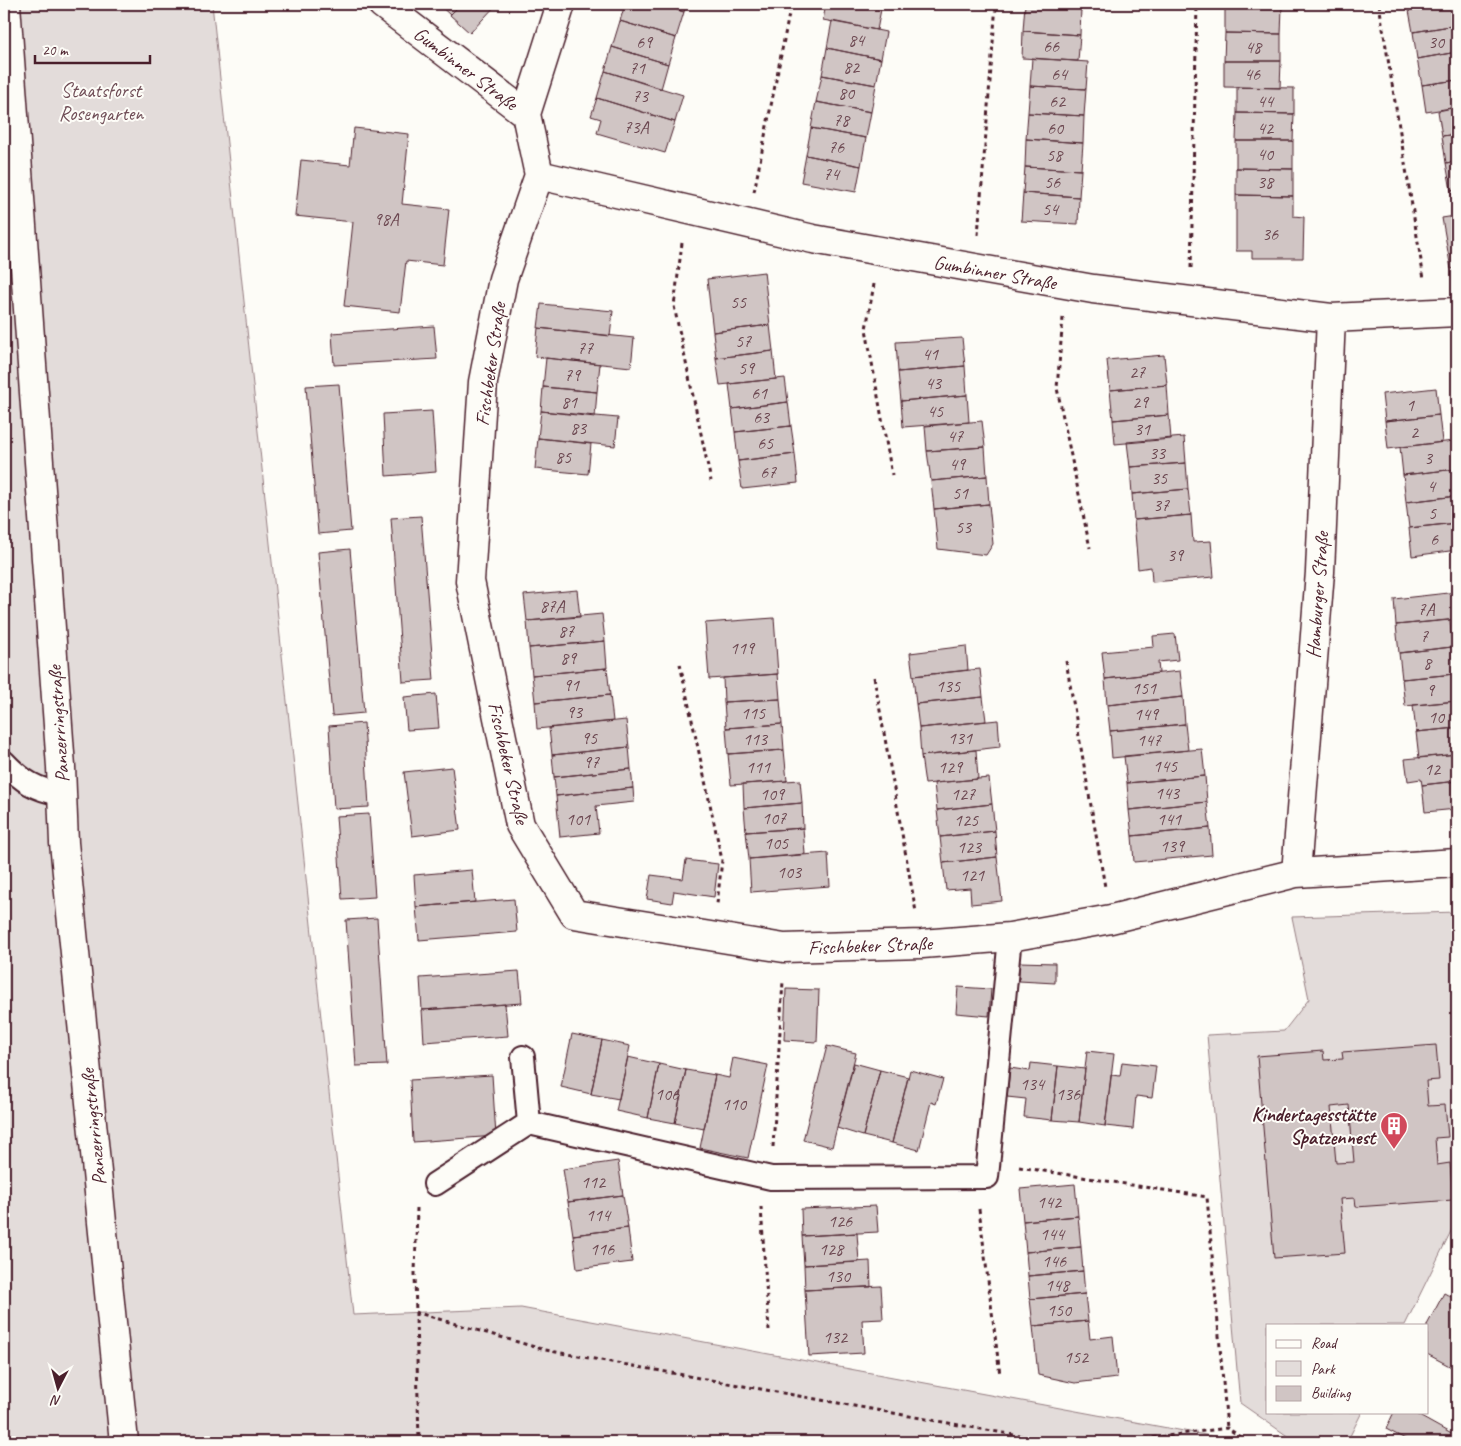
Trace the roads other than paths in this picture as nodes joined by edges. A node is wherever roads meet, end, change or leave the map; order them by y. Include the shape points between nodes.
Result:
1 (6, 4) edge
2 (382, 4) edge
3 (561, 4) edge
4 (526, 114) junction
5 (539, 175) junction
6 (1457, 312) edge
7 (1331, 318) junction
8 (4, 762) edge
9 (62, 794) junction
10 (1457, 863) edge
11 (1296, 873) junction
12 (1010, 937) junction
13 (523, 1057) dead end
14 (530, 1123) junction
15 (435, 1184) road end
16 (124, 1442) edge

1 - 9 street, Panzerringstraße
2 - 4 street, Gumbinner Straße
3 - 4 street
4 - 5 street
5 - 7 street, Gumbinner Straße via 880,252 1065,284
5 - 12 street, Fischbeker Straße via 503,279 483,382 470,581 520,825 574,914 784,948 922,944
6 - 7 street, Gumbinner Straße
7 - 11 street, Hamburger Straße via 1320,572
8 - 9 lane via 26,783 43,791
9 - 16 street, Panzerringstraße via 64,843
10 - 11 street, Fischbeker Straße
11 - 12 street, Fischbeker Straße via 1111,919
12 - 14 lane via 988,1170 771,1178
13 - 14 lane
14 - 15 lane

